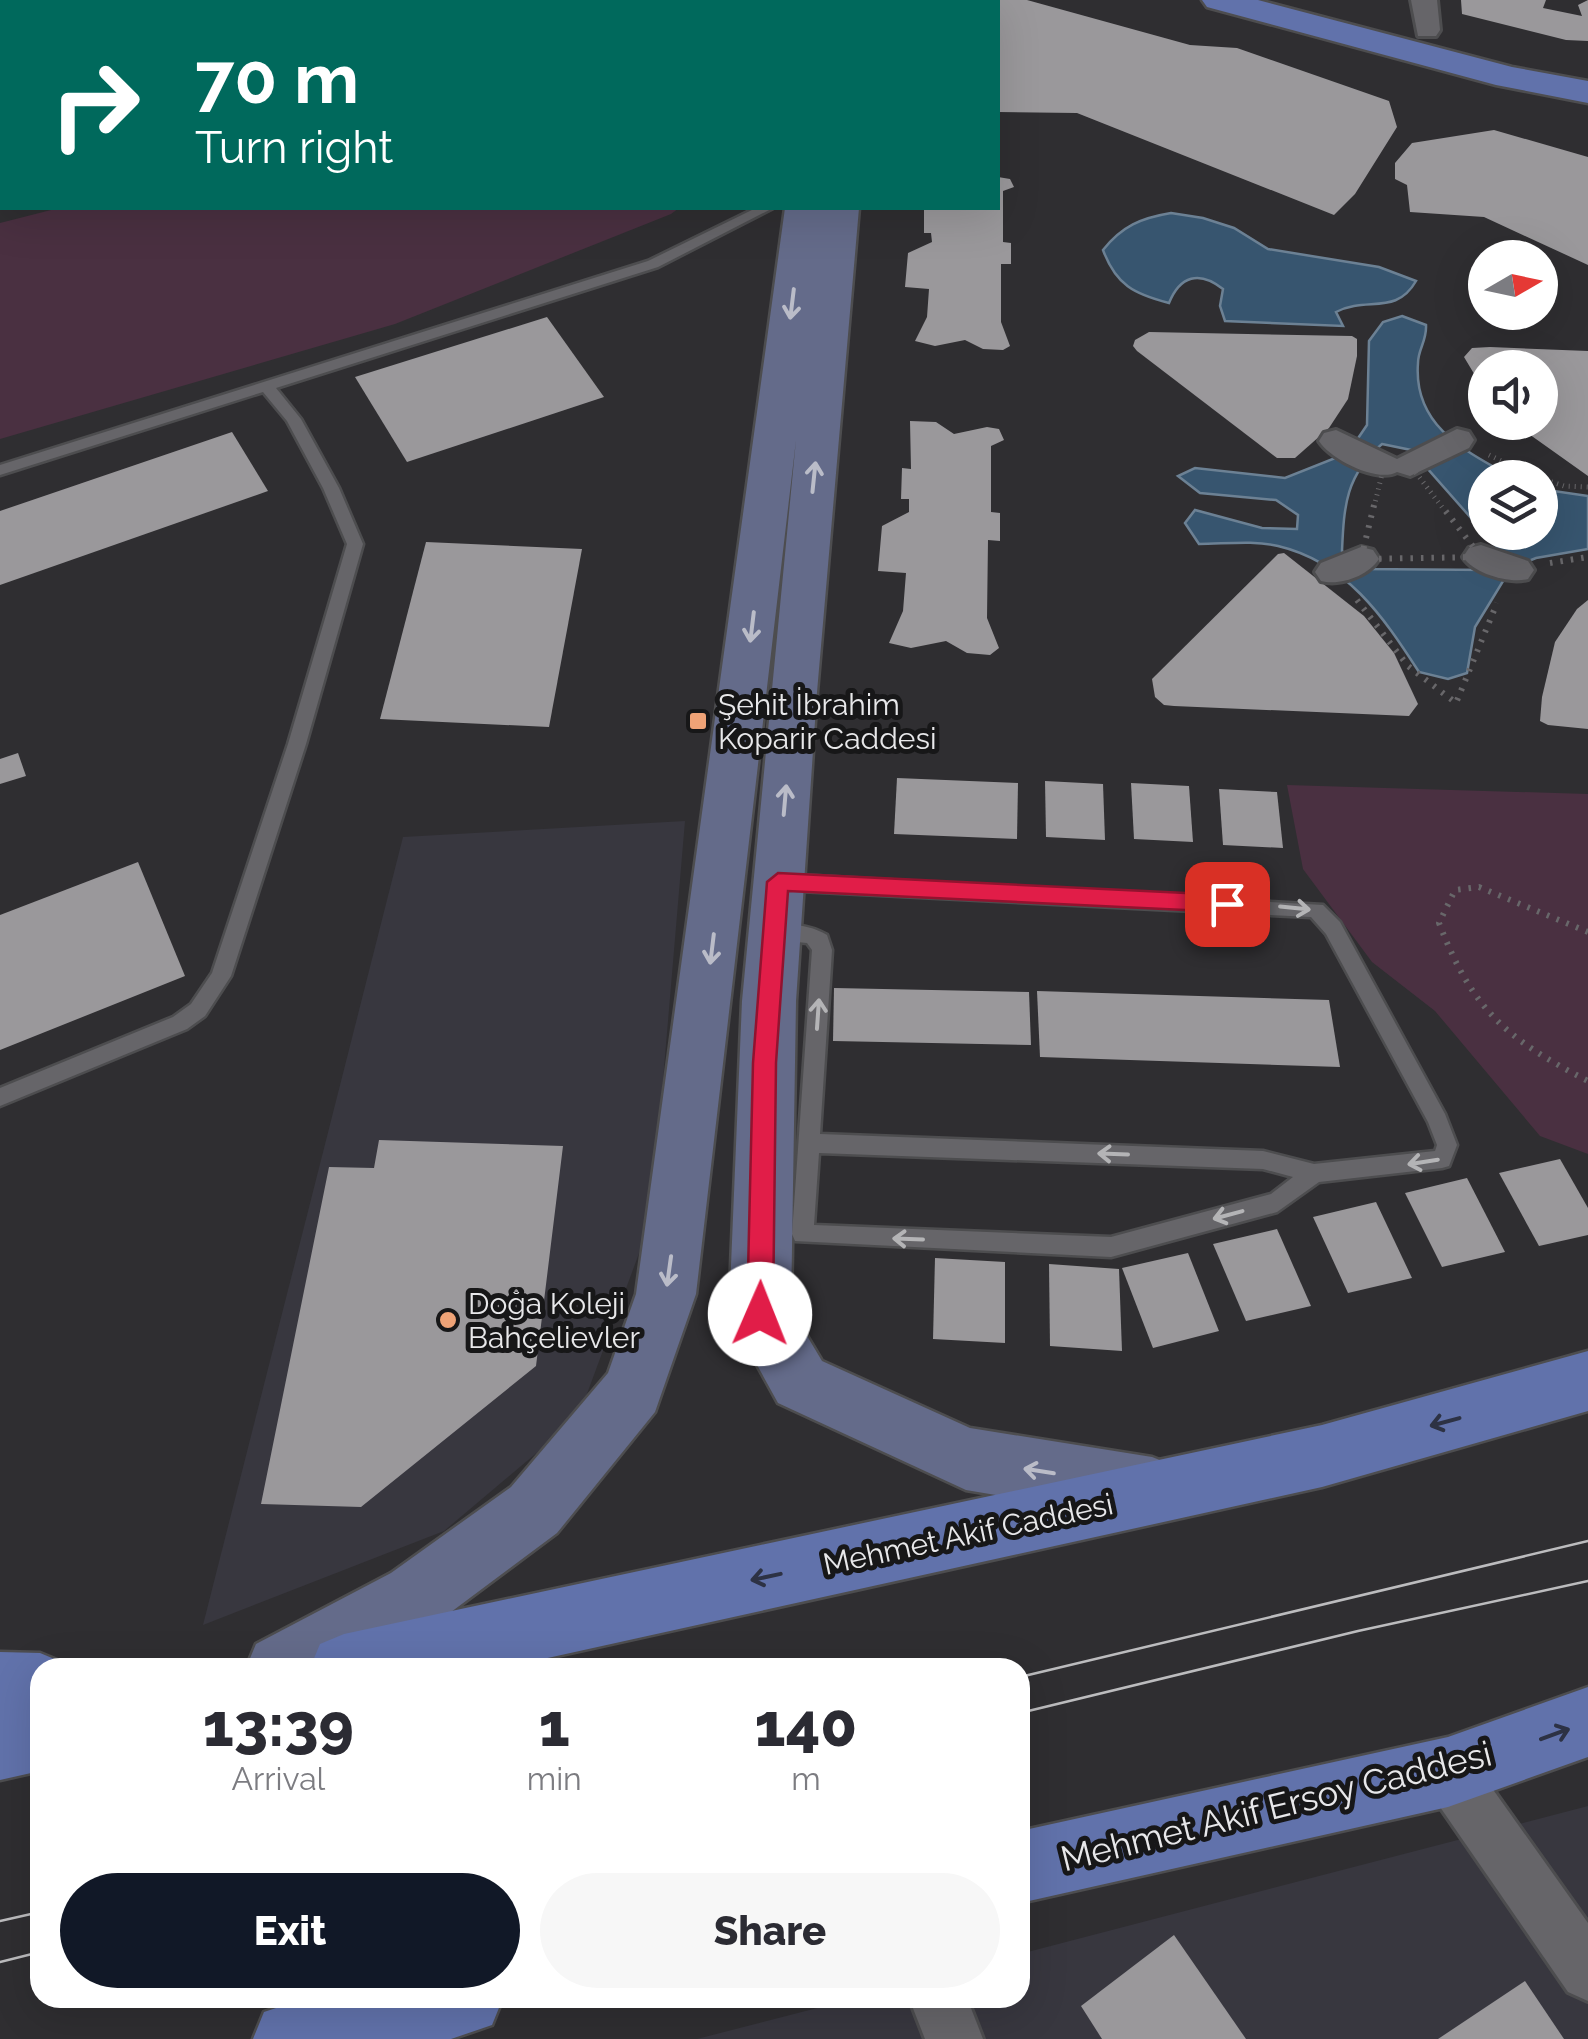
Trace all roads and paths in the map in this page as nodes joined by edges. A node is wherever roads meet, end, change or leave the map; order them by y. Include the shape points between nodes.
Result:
1 (1219, 0) edge
2 (1313, 0) edge
3 (1426, 15) edge
4 (1588, 67) edge
5 (1588, 92) edge
6 (762, 210) edge
7 (804, 210) edge
8 (840, 210) edge
9 (265, 385) junction
10 (1456, 440) joint
11 (1336, 441) dead end
12 (1500, 460) edge
13 (1397, 465) junction
14 (0, 470) edge
15 (1558, 484) edge
16 (1588, 487) edge
17 (1481, 557) junction
18 (1588, 558) edge
19 (1347, 566) junction
20 (1516, 570) junction
21 (776, 907) junction
22 (1588, 932) edge
23 (1588, 1081) edge
24 (0, 1097) edge
25 (809, 1143) junction
26 (1314, 1172) junction
27 (1572, 1393) edge
28 (1170, 1491) junction
29 (299, 1658) edge
30 (391, 1658) edge
31 (0, 1686) edge
32 (30, 1687) edge
33 (1588, 1722) edge
34 (30, 1738) edge
35 (0, 1745) edge
36 (1448, 1772) junction
37 (1030, 1865) edge
38 (1588, 1972) edge
39 (424, 2008) edge
40 (942, 2008) edge
41 (292, 2039) edge
42 (954, 2039) edge

1 - 5 main road
2 - 3 main road
3 - 4 main road
6 - 9 lane via 653,264
7 -> 29 street via 666,1294 633,1391 534,1510 414,1597
21 -> 8 street
9 - 14 lane
9 - 24 lane via 293,418 356,544 221,976 205,1002 180,1023
10 - 12 path
10 - 13 street
11 - 13 street
13 - 17 path
13 - 19 path
15 - 16 path
17 - 19 path
17 - 20 street
18 - 20 path
19 - 20 path via 1408,666 1456,703
25 -> 21 lane via 822,950 820,941
21 -> 26 lane via 1316,910 1333,928 1448,1144 1442,1159 1423,1163
28 -> 21 street via 966,1459 800,1382 760,1314 764,1063
22 - 23 path via 1479,887 1455,890 1439,923 1459,974 1497,1022
26 -> 25 lane via 1263,1160
26 -> 25 lane via 1277,1202 1111,1247 803,1234
27 -> 28 main road, Mehmet Akif Caddesi
28 -> 30 main road, Mehmet Akif Caddesi
31 - 32 main road
36 -> 33 main road, Mehmet Akif Ersoy Caddesi
34 - 35 main road
36 - 37 main road, Mehmet Akif Ersoy Caddesi
36 - 38 street
39 - 41 main road
40 - 42 street

